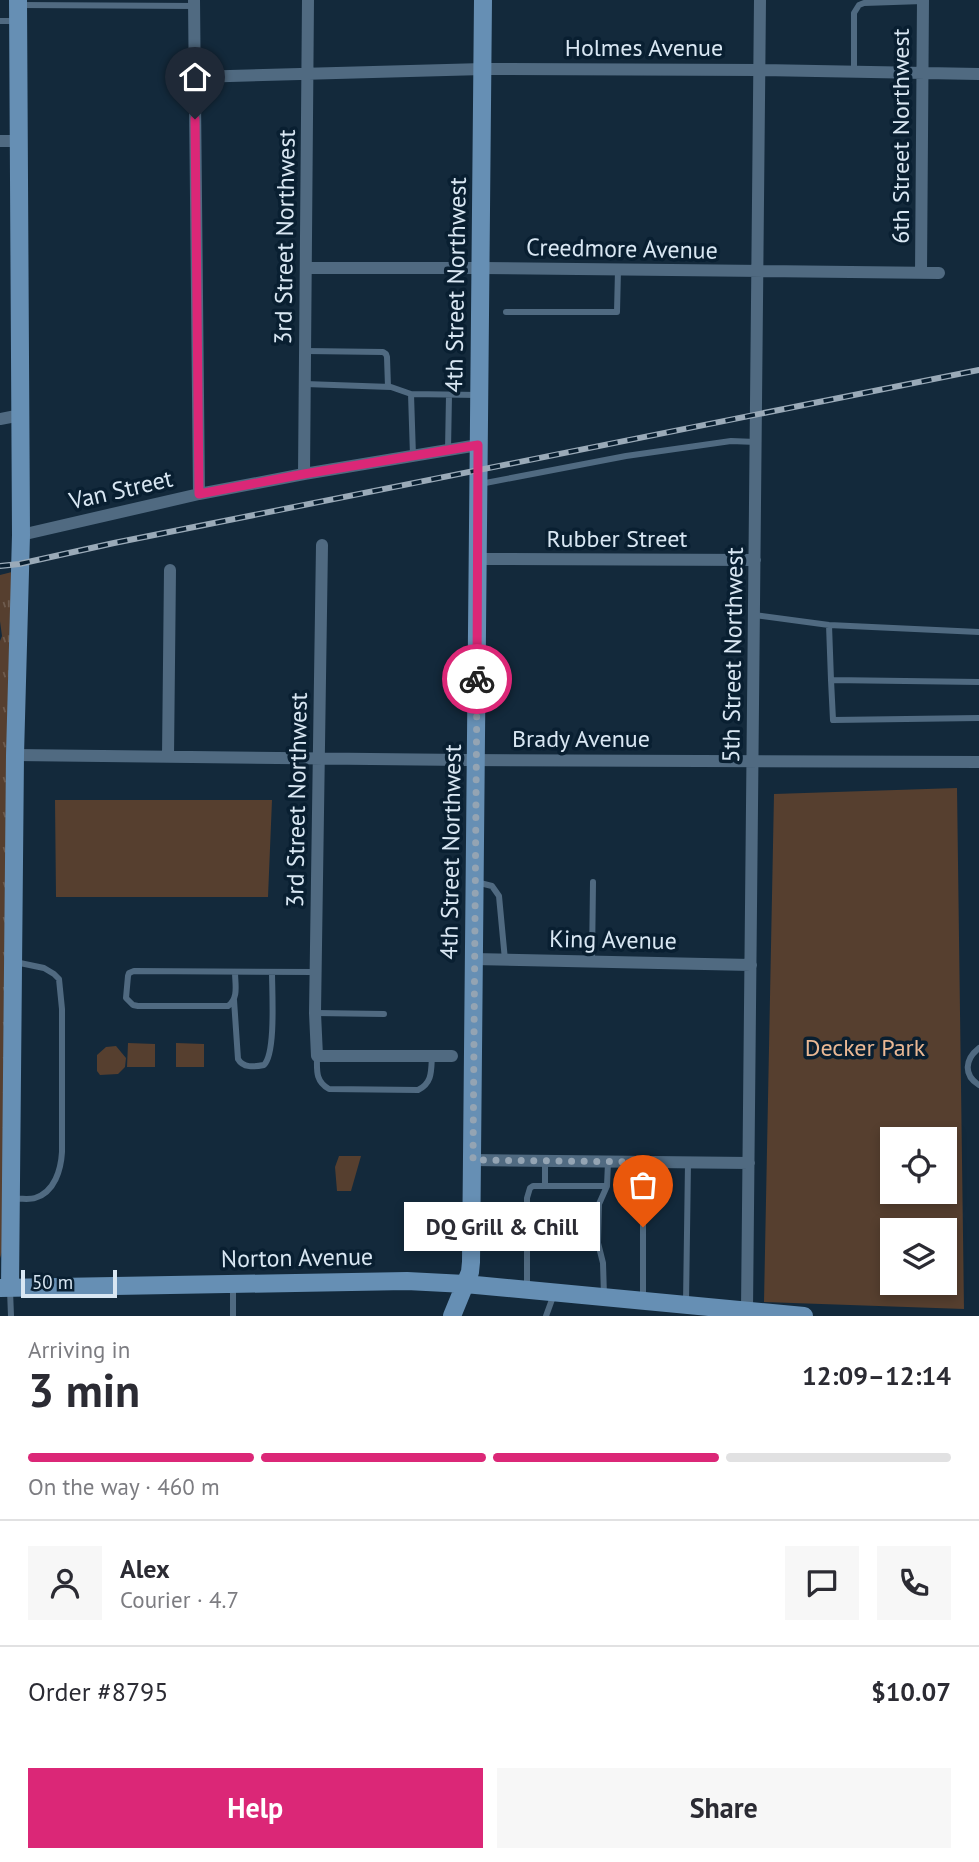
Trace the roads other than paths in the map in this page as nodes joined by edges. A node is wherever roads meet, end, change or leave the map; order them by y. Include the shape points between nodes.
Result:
1 (309, 0) edge
2 (483, 0) edge
3 (760, 0) edge
4 (923, 1) edge
5 (194, 3) edge
6 (13, 12) edge
7 (483, 68) junction
8 (759, 70) junction
9 (854, 72) junction
10 (308, 73) junction
11 (922, 73) junction
12 (979, 74) edge
13 (195, 77) junction
14 (0, 141) edge
15 (19, 141) junction
16 (306, 268) junction
17 (481, 268) junction
18 (618, 270) junction
19 (757, 272) junction
20 (920, 273) junction
21 (939, 273) dead end
22 (506, 312) dead end
23 (305, 351) junction
24 (304, 384) junction
25 (388, 387) junction
26 (411, 394) junction
27 (449, 395) junction
28 (480, 395) junction
29 (21, 415) junction
30 (0, 419) edge
31 (756, 442) junction
32 (478, 445) junction
33 (448, 450) junction
34 (413, 456) junction
35 (304, 474) junction
36 (478, 484) junction
37 (199, 494) junction
38 (21, 535) junction
39 (322, 545) dead end
40 (478, 559) junction
41 (755, 560) junction
42 (170, 570) dead end
43 (754, 615) junction
44 (829, 625) junction
45 (979, 632) edge
46 (831, 680) junction
47 (979, 682) edge
48 (979, 718) edge
49 (15, 755) junction
50 (168, 757) junction
51 (319, 759) junction
52 (477, 760) junction
53 (753, 761) junction
54 (979, 762) edge
55 (475, 882) junction
56 (593, 882) dead end
57 (474, 959) junction
58 (505, 960) junction
59 (593, 961) junction
60 (13, 962) junction
61 (751, 965) junction
62 (235, 972) junction
63 (272, 972) junction
64 (316, 972) junction
65 (234, 1000) junction
66 (315, 1013) junction
67 (384, 1014) dead end
68 (979, 1048) edge
69 (432, 1055) junction
70 (317, 1056) junction
71 (452, 1056) dead end
72 (979, 1085) edge
73 (473, 1160) junction
74 (545, 1161) junction
75 (608, 1161) junction
76 (643, 1162) junction
77 (688, 1162) junction
78 (749, 1163) junction
79 (545, 1186) junction
80 (607, 1186) junction
81 (11, 1199) junction
82 (233, 1284) junction
83 (465, 1284) junction
84 (5, 1288) edge
85 (527, 1290) junction
86 (554, 1292) junction
87 (604, 1297) junction
88 (650, 1304) junction
89 (688, 1309) edge
90 (747, 1310) junction
91 (724, 1312) edge
92 (11, 1316) edge
93 (233, 1316) edge
94 (452, 1316) edge
95 (546, 1316) edge
96 (804, 1316) edge

1 - 10 street, 3rd Street Northwest
2 - 7 street, 4th Street Northwest
3 - 8 street, 5th Street Northwest
4 - 9 lane via 859,5 854,13
4 - 11 street, 6th Street Northwest
5 - 6 lane
5 - 13 street
6 - 15 street
7 - 8 street, Holmes Avenue
7 - 10 street, Holmes Avenue
7 - 17 street, 4th Street Northwest
8 - 9 street, Holmes Avenue
8 - 19 street, 5th Street Northwest
9 - 11 street, Holmes Avenue
10 - 13 street, Holmes Avenue
10 - 16 street, 3rd Street Northwest
11 - 12 street, Holmes Avenue
11 - 20 street, 6th Street Northwest
13 - 37 street
14 - 15 street
15 - 29 street
16 - 17 street, Creedmore Avenue
16 - 23 street, 3rd Street Northwest
17 - 18 street, Creedmore Avenue
17 - 28 street, 4th Street Northwest
18 - 19 street, Creedmore Avenue
18 - 22 lane via 617,312
19 - 20 street, Creedmore Avenue
19 - 31 street, 5th Street Northwest
20 - 21 street, Creedmore Avenue
23 - 24 street, 3rd Street Northwest
23 - 25 lane via 383,352
24 - 25 lane
24 - 35 street, 3rd Street Northwest
25 - 26 lane
26 - 27 lane
26 - 34 lane
27 - 28 lane
27 - 33 lane
28 - 32 street, 4th Street Northwest
29 - 30 street
29 - 38 street
31 - 36 lane via 731,441 626,456
31 - 41 street, 5th Street Northwest
32 - 33 street, Van Street
32 - 36 street, 4th Street Northwest
33 - 34 street, Van Street
34 - 35 street, Van Street
35 - 37 street, Van Street
36 - 40 street, 4th Street Northwest
37 - 38 street, Van Street
38 - 49 street
39 - 51 street, 3rd Street Northwest
40 - 41 street, Rubber Street
40 - 52 street, 4th Street Northwest
41 - 43 street, 5th Street Northwest
42 - 50 street
43 - 44 lane
43 - 53 street, 5th Street Northwest
44 - 45 lane
44 - 46 lane
46 - 47 lane
46 - 48 lane via 833,720
49 - 50 street, Brady Avenue
49 - 60 street
50 - 51 street, Brady Avenue
51 - 52 street, Brady Avenue
51 - 64 street, 3rd Street Northwest
52 - 53 street, Brady Avenue
52 - 55 street, 4th Street Northwest
53 - 54 street, Brady Avenue
53 - 61 street, 5th Street Northwest
55 - 57 street, 4th Street Northwest
55 - 58 lane via 492,886 499,895
56 - 59 lane
57 - 58 street, King Avenue
57 - 73 street, 4th Street Northwest
58 - 59 street, King Avenue
59 - 61 street, King Avenue
60 - 81 street
60 - 81 lane via 44,968 58,979 62,1152 50,1188 35,1198
61 - 78 street, 5th Street Northwest
62 - 63 lane
62 - 65 lane
62 - 65 lane via 134,971 129,973 127,991 129,1002 138,1006 223,1007
63 - 64 lane
63 - 65 lane via 271,1046 264,1065 248,1066 238,1059
64 - 66 street, 3rd Street Northwest
66 - 67 lane
66 - 70 street, 3rd Street Northwest
68 - 72 lane via 968,1059 967,1071
69 - 70 street
69 - 70 lane via 430,1081 418,1090 328,1089 317,1077
69 - 71 street
73 - 74 street
73 - 83 street, 4th Street Northwest via 471,1262
74 - 75 street
74 - 79 lane
75 - 76 street
75 - 80 lane
76 - 77 street
76 - 88 lane
77 - 78 street
77 - 89 lane
78 - 90 street, 5th Street Northwest
79 - 80 lane
79 - 85 lane via 533,1186 527,1198
80 - 87 lane via 599,1204
81 - 84 street
82 - 83 street, Norton Avenue
82 - 84 street, Norton Avenue
82 - 93 lane
83 - 85 street, Norton Avenue
83 - 94 street, 4th Street Northwest
84 - 92 lane
85 - 86 street, Norton Avenue
86 - 87 street, Norton Avenue
86 - 95 lane
87 - 88 street, Norton Avenue
88 - 89 street, Norton Avenue
89 - 91 street, Norton Avenue
90 - 91 street, Norton Avenue
90 - 96 street, Norton Avenue

